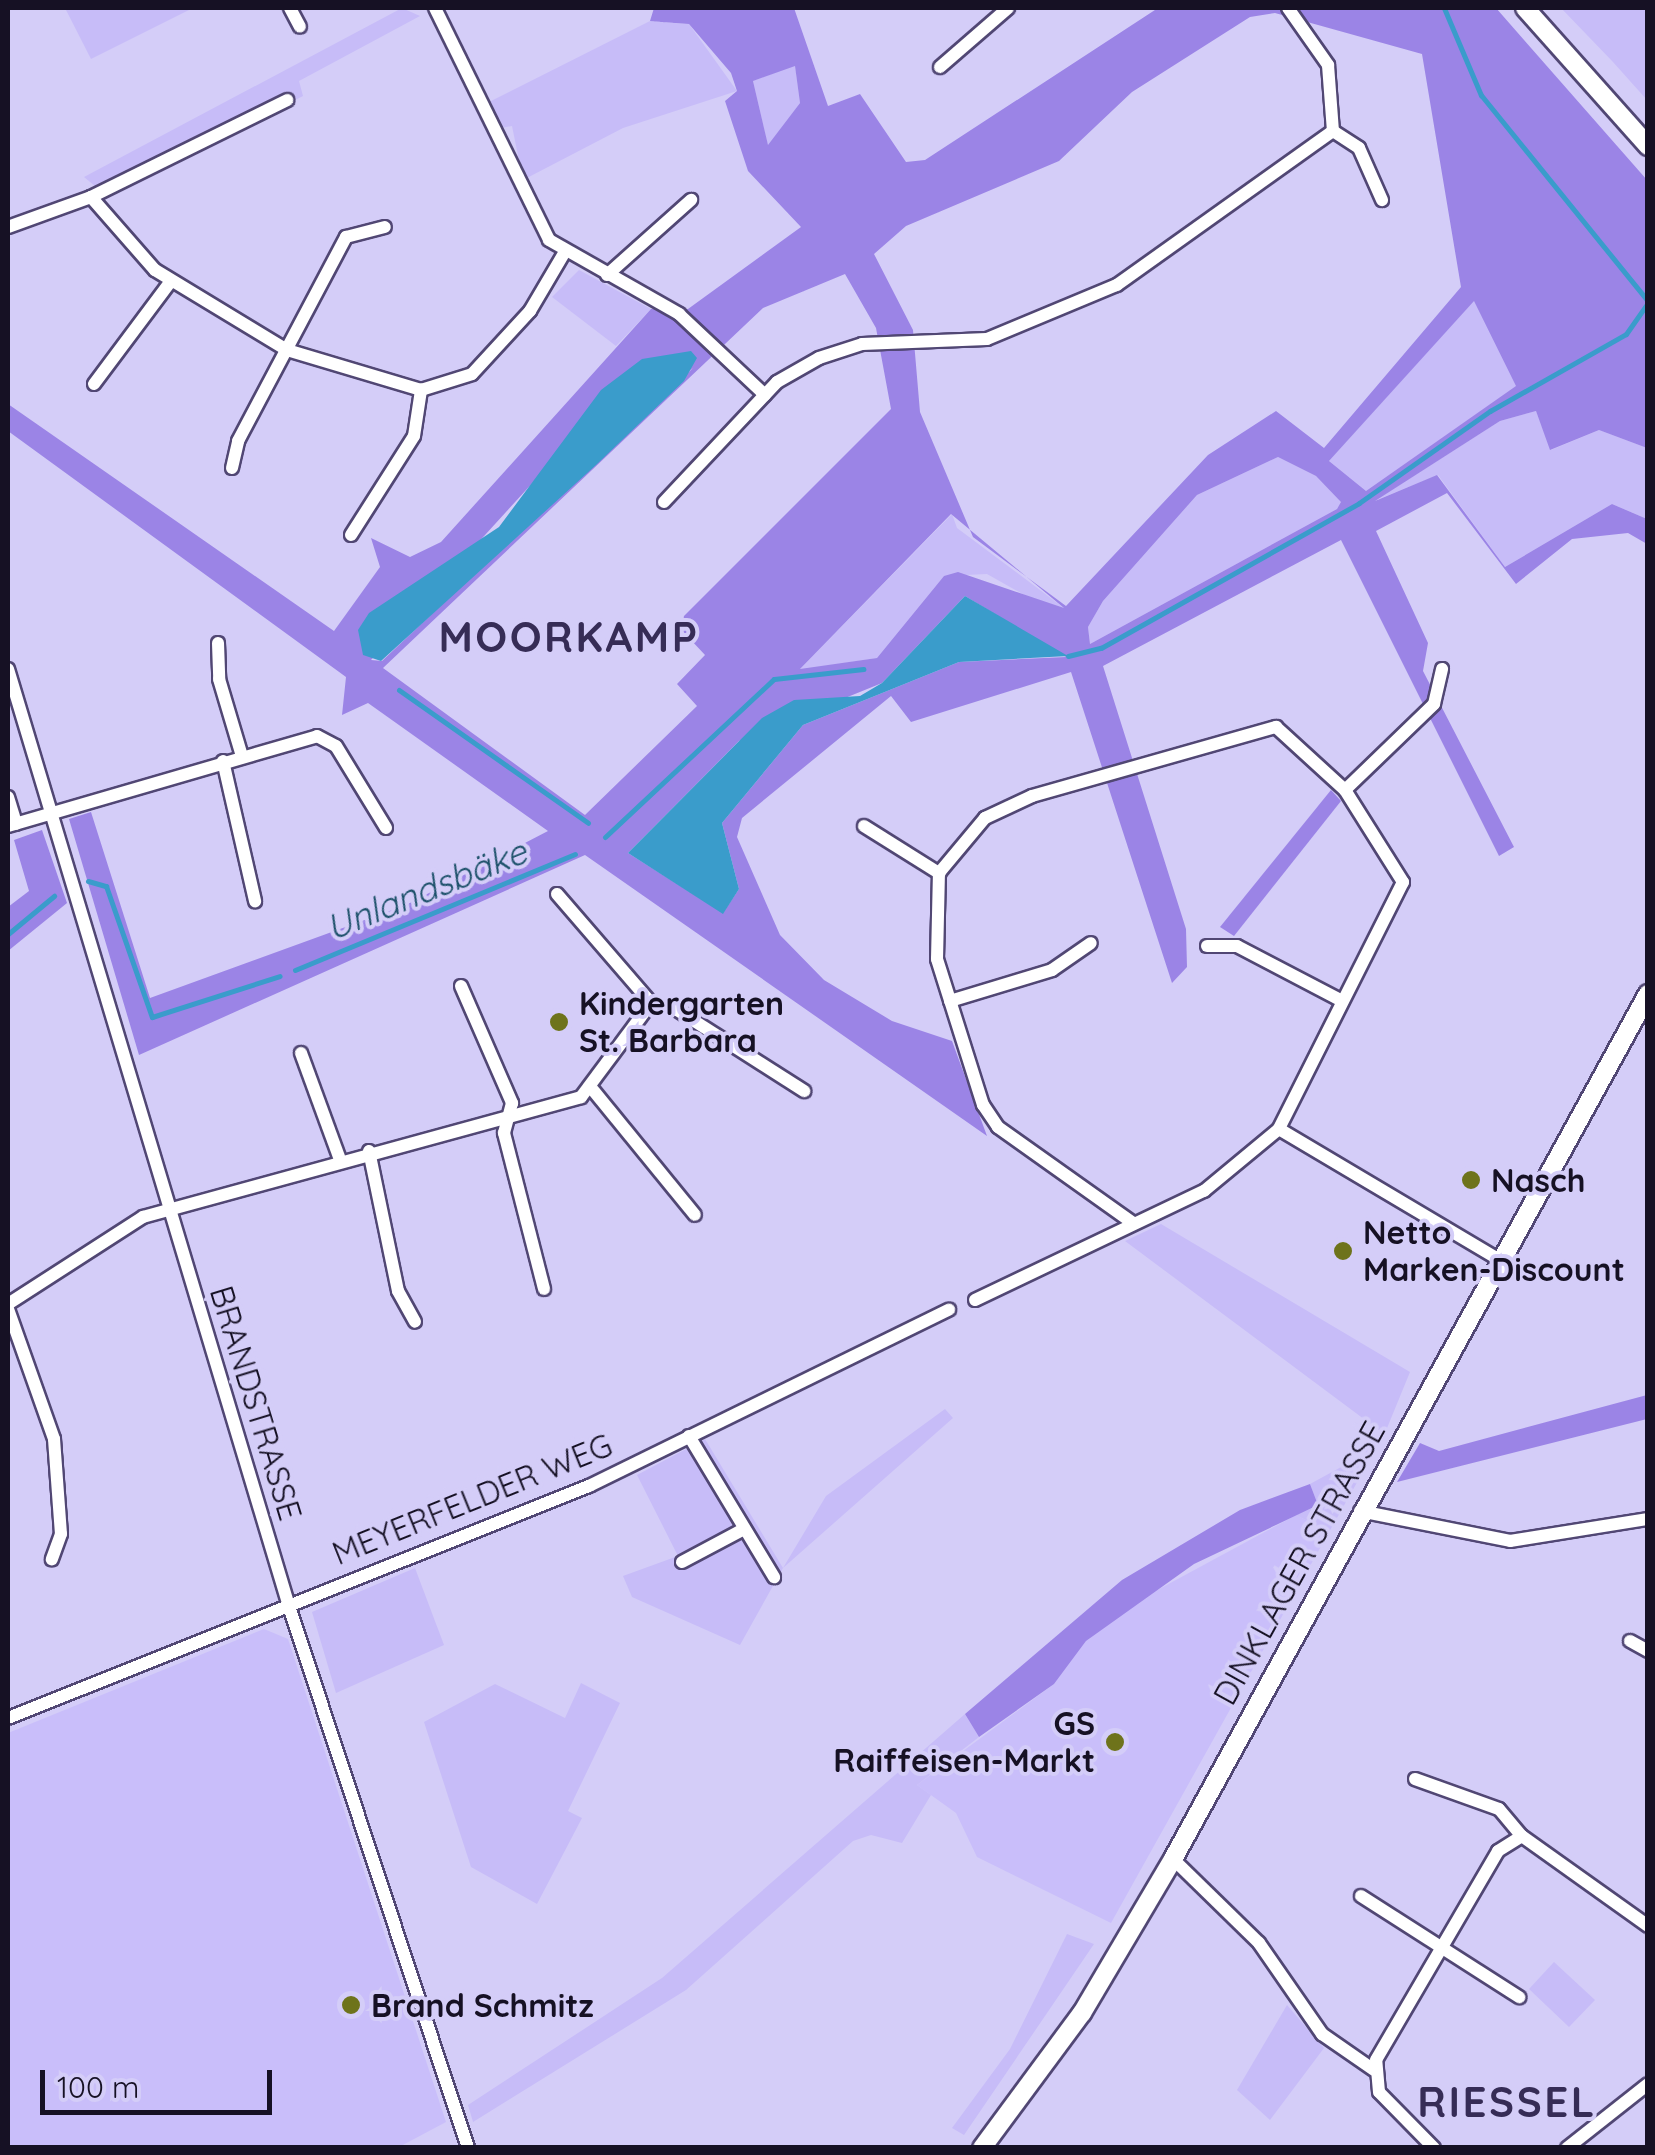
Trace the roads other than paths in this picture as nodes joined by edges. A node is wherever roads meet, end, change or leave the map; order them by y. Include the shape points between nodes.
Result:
1 (290, 8) edge
2 (435, 8) edge
3 (1008, 8) edge
4 (1288, 8) edge
5 (1524, 8) edge
6 (300, 27) dead end
7 (940, 67) dead end
8 (287, 100) dead end
9 (1333, 131) junction
10 (1648, 146) edge
11 (91, 197) junction
12 (691, 200) dead end
13 (1382, 200) dead end
14 (8, 227) edge
15 (385, 227) dead end
16 (563, 255) junction
17 (607, 275) junction
18 (171, 281) junction
19 (287, 350) junction
20 (94, 384) dead end
21 (421, 390) junction
22 (765, 395) junction
23 (232, 468) dead end
24 (664, 502) dead end
25 (350, 535) dead end
26 (218, 643) dead end
27 (8, 668) edge
28 (1442, 670) dead end
29 (242, 756) junction
30 (223, 761) junction
31 (1344, 790) junction
32 (8, 797) edge
33 (51, 812) junction
34 (12, 825) edge
35 (864, 826) dead end
36 (386, 828) dead end
37 (939, 873) junction
38 (557, 894) dead end
39 (255, 901) dead end
40 (1091, 943) dead end
41 (1207, 946) dead end
42 (461, 986) dead end
43 (1648, 994) edge
44 (950, 1001) junction
45 (1342, 1001) junction
46 (651, 1003) junction
47 (301, 1053) dead end
48 (593, 1090) junction
49 (804, 1091) dead end
50 (505, 1119) junction
51 (1279, 1129) junction
52 (368, 1151) junction
53 (339, 1157) junction
54 (169, 1208) junction
55 (695, 1215) dead end
56 (1133, 1223) junction
57 (1498, 1259) junction
58 (544, 1290) dead end
59 (975, 1300) dead end
60 (8, 1306) edge
61 (949, 1310) dead end
62 (414, 1322) dead end
63 (688, 1436) junction
64 (1360, 1511) junction
65 (1648, 1519) edge
66 (744, 1529) junction
67 (52, 1558) dead end
68 (682, 1562) dead end
69 (774, 1577) dead end
70 (288, 1603) junction
71 (1630, 1641) dead end
72 (1648, 1651) edge
73 (8, 1718) edge
74 (1415, 1779) dead end
75 (1522, 1836) junction
76 (1173, 1859) junction
77 (1361, 1896) dead end
78 (1648, 1926) edge
79 (1444, 1944) junction
80 (1519, 1997) dead end
81 (1374, 2070) junction
82 (1646, 2088) edge
83 (465, 2146) edge
84 (982, 2148) edge
85 (1434, 2148) edge
86 (1568, 2148) edge

1 - 6 street
2 - 16 street via 512,179
3 - 7 street
4 - 9 street via 1328,66
5 - 10 main road
8 - 11 street
9 - 13 street via 1360,148
9 - 22 street via 1117,285 987,339 862,344 819,358
11 - 14 street
11 - 18 street
12 - 17 street
15 - 19 street via 346,237
16 - 17 street
16 - 21 street via 530,311 472,374
17 - 22 street via 679,314
18 - 19 street
18 - 20 street
19 - 21 street
19 - 23 street
21 - 25 street via 414,436
22 - 24 street
26 - 29 street via 218,679
27 - 33 street, BRANDSTRASSE
28 - 31 street via 1434,704
29 - 30 street
29 - 36 street via 328,736
30 - 33 street
30 - 39 street
31 - 37 street via 1288,736 1260,726 985,818
31 - 45 street via 1403,882
32 - 34 street
33 - 34 street
33 - 54 street, BRANDSTRASSE
35 - 37 street
37 - 44 street via 934,943
38 - 46 street
40 - 44 street via 1052,970
41 - 45 street via 1237,946
42 - 50 street via 512,1103
43 - 57 main road, DINKLAGER STRASSE
44 - 56 street via 990,1117
45 - 51 street
46 - 48 street
46 - 49 street via 677,1010
47 - 53 street
48 - 50 street
48 - 55 street
50 - 52 street
50 - 58 street via 529,1257
51 - 56 street via 1220,1181
51 - 57 street
52 - 53 street
52 - 62 street via 398,1291
53 - 54 street
54 - 60 street
54 - 70 street, BRANDSTRASSE
56 - 59 street
57 - 64 main road, DINKLAGER STRASSE
60 - 67 street via 54,1439 61,1534
61 - 63 street, MEYERFELDER WEG
63 - 66 street
63 - 70 street, MEYERFELDER WEG via 589,1486
64 - 65 street via 1510,1541
64 - 76 main road, DINKLAGER STRASSE
66 - 68 street
66 - 69 street
70 - 73 street, MEYERFELDER WEG
70 - 83 street, BRANDSTRASSE
71 - 72 street
74 - 75 street via 1499,1809
75 - 78 street
75 - 79 street via 1498,1851
76 - 81 street via 1260,1943 1322,2034
76 - 84 main road, DINKLAGER STRASSE via 1082,2013
77 - 79 street
79 - 80 street
79 - 81 street
81 - 85 street via 1379,2092
82 - 86 street

